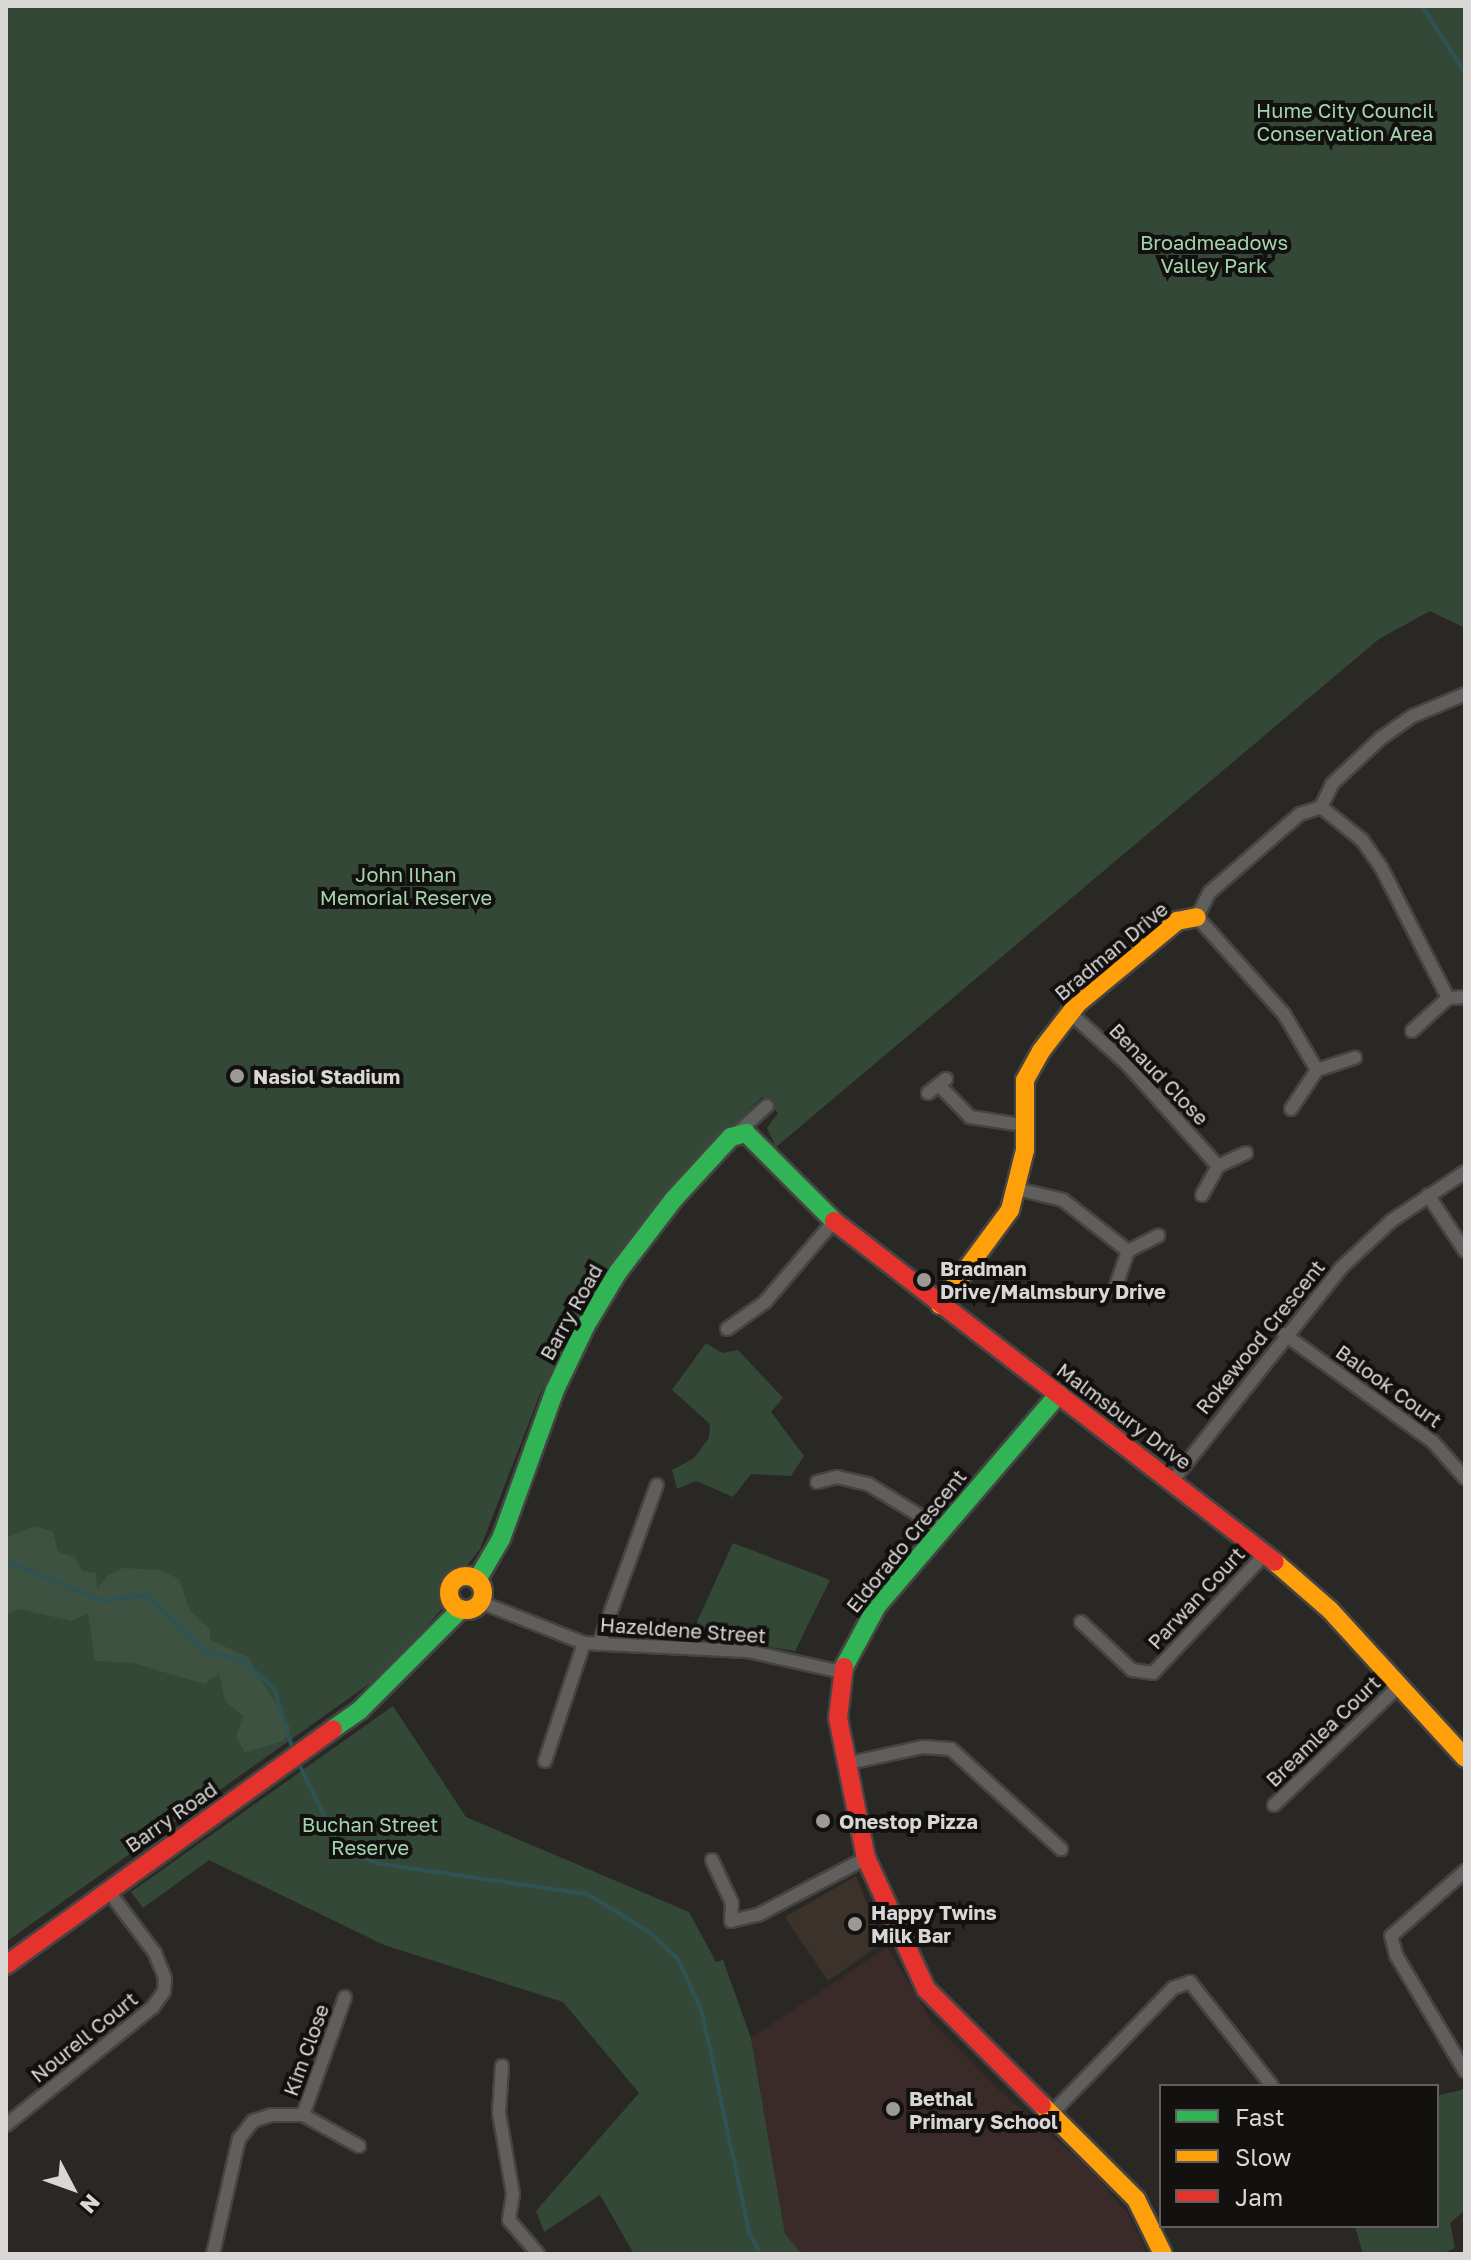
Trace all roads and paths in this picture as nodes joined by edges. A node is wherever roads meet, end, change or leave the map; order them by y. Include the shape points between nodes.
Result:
1 (1465, 694) edge
2 (1321, 807) junction
3 (1197, 917) junction
4 (1465, 997) edge
5 (1448, 998) junction
6 (1069, 1012) junction
7 (1412, 1031) dead end
8 (1355, 1058) dead end
9 (1317, 1070) junction
10 (928, 1093) dead end
11 (767, 1106) dead end
12 (1291, 1109) dead end
13 (1023, 1125) junction
14 (738, 1132) junction
15 (1246, 1153) dead end
16 (1218, 1166) junction
17 (1465, 1172) edge
18 (1017, 1189) junction
19 (1202, 1195) dead end
20 (1428, 1195) junction
21 (834, 1221) junction
22 (1158, 1236) dead end
23 (1128, 1251) junction
24 (1465, 1251) edge
25 (1115, 1289) dead end
26 (940, 1305) junction
27 (727, 1329) dead end
28 (1284, 1334) junction
29 (1059, 1394) junction
30 (1465, 1478) edge
31 (1173, 1480) junction
32 (817, 1482) dead end
33 (657, 1485) dead end
34 (940, 1528) junction
35 (1265, 1554) junction
36 (477, 1580) junction
37 (480, 1602) junction
38 (461, 1609) junction
39 (1081, 1622) dead end
40 (584, 1643) junction
41 (599, 1644) junction
42 (842, 1672) junction
43 (1399, 1686) junction
44 (1465, 1758) edge
45 (545, 1761) dead end
46 (845, 1764) junction
47 (1274, 1805) dead end
48 (1061, 1849) dead end
49 (866, 1858) junction
50 (712, 1860) dead end
51 (1465, 1871) edge
52 (107, 1889) junction
53 (86, 1904) junction
54 (6, 1952) edge
55 (6, 1965) edge
56 (345, 1997) dead end
57 (502, 2066) dead end
58 (1465, 2071) edge
59 (1270, 2084) edge
60 (1051, 2114) junction
61 (303, 2115) junction
62 (6, 2125) edge
63 (359, 2146) dead end
64 (213, 2254) edge
65 (538, 2254) edge
66 (1163, 2254) edge

1 - 2 street, Bradman Drive via 1413,716 1381,738 1332,784
2 - 3 street, Bradman Drive via 1300,814 1210,892
2 - 5 street via 1362,840 1381,867
3 - 6 street, Bradman Drive via 1177,921
3 - 9 street via 1284,1014
4 - 5 street
5 - 7 street
6 - 13 street, Bradman Drive via 1027,1073
6 - 16 street, Benaud Close via 1127,1064
8 - 9 street
9 - 12 street
10 - 13 street via 943,1082 970,1117
11 - 14 street, Barry Road
13 - 18 street, Bradman Drive via 1025,1150
14 - 21 street, Malmsbury Drive via 756,1138
14 - 36 street, Barry Road via 673,1200 618,1272 586,1325 555,1390 501,1539
15 - 16 street
16 - 19 street
17 - 20 street, Rokewood Crescent
18 - 23 street via 1063,1200
18 - 26 street, Bradman Drive via 993,1236
20 - 24 street
20 - 28 street, Rokewood Crescent via 1341,1268
21 - 26 street, Malmsbury Drive
21 - 27 street via 765,1302
22 - 23 street
23 - 25 street
26 - 29 street, Malmsbury Drive
28 - 30 street, Balook Court via 1433,1442
28 - 31 street, Rokewood Crescent
29 - 31 street, Malmsbury Drive
29 - 34 street, Eldorado Crescent
31 - 35 street, Malmsbury Drive
32 - 34 street via 837,1477 868,1484
33 - 41 street
34 - 42 street, Eldorado Crescent via 877,1606
35 - 39 street, Parwan Court via 1153,1673 1132,1670
35 - 43 street, Malmsbury Drive via 1330,1610
36 - 37 street
36 - 38 street via 462,1576 453,1582 450,1597
37 - 38 street
37 - 40 street, Hazeldene Street
38 - 52 street, Barry Road via 393,1681 314,1744
40 - 41 street, Hazeldene Street
40 - 45 street
41 - 42 street, Hazeldene Street via 747,1651
42 - 46 street, Eldorado Crescent via 838,1718
43 - 44 street, Malmsbury Drive
43 - 47 street, Breamlea Court
46 - 48 street via 923,1747 951,1749
46 - 49 street, Eldorado Crescent
49 - 50 street via 758,1915 731,1921 732,1903
49 - 60 street, Eldorado Crescent via 926,1989
51 - 58 street via 1391,1936 1396,1955
52 - 53 street, Barry Road
52 - 62 street, Nourell Court via 155,1953 164,1991 153,2007
53 - 54 street, Barry Road
53 - 55 street, Barry Road
56 - 61 street, Kim Close
57 - 65 street via 499,2113 513,2194 509,2220
59 - 60 street via 1190,1982 1173,1988
60 - 66 street, Eldorado Crescent via 1136,2199
61 - 63 street
61 - 64 street via 253,2121 239,2139

